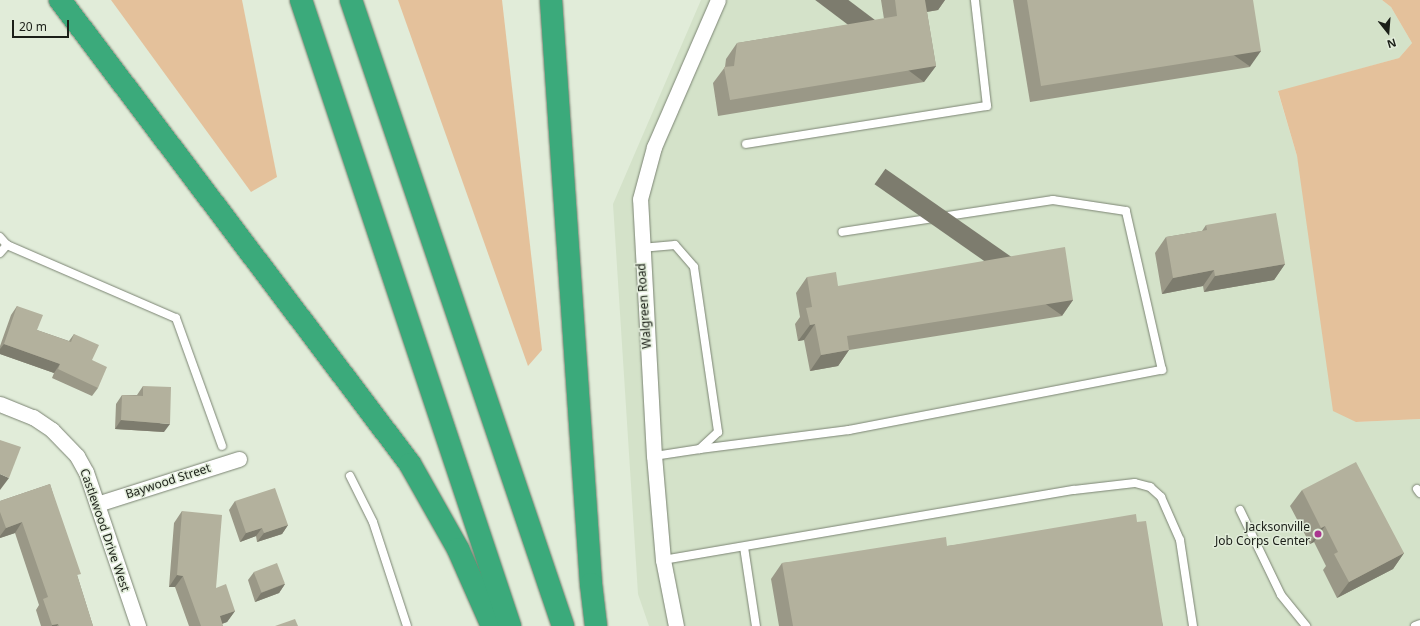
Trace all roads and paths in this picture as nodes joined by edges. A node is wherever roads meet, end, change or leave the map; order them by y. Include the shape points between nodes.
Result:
1 (60, 0) edge
2 (301, 0) edge
3 (351, 0) edge
4 (551, 0) edge
5 (718, 0) edge
6 (975, 0) edge
7 (746, 144) dead end
8 (842, 232) dead end
9 (0, 237) edge
10 (7, 245) junction
11 (641, 248) junction
12 (0, 253) edge
13 (0, 404) edge
14 (222, 446) dead end
15 (700, 449) junction
16 (654, 456) junction
17 (239, 459) dead end
18 (350, 476) dead end
19 (97, 504) junction
20 (1240, 510) dead end
21 (744, 547) junction
22 (663, 560) junction
23 (1420, 624) edge
24 (138, 626) edge
25 (407, 626) edge
26 (492, 626) edge
27 (510, 626) edge
28 (563, 626) edge
29 (596, 626) edge
30 (676, 626) edge
31 (756, 626) edge
32 (1193, 626) edge
33 (1306, 626) edge
34 (1415, 626) edge

1 - 26 highway via 410,464 458,549
2 - 27 highway
3 - 28 highway
4 - 29 highway via 590,584
5 - 11 street, Walgreen Road via 644,175 640,199
6 - 7 lane via 987,106
8 - 15 lane via 1053,200 1126,210 1162,370 848,430
9 - 10 lane
10 - 12 lane
10 - 14 lane via 176,318
11 - 15 lane via 675,245 694,267 718,432
11 - 16 street, Walgreen Road
13 - 19 street, Castlewood Drive West via 33,416 66,443 86,472
15 - 16 lane
16 - 22 street, Walgreen Road
17 - 19 street, Baywood Street
18 - 25 lane via 368,510
19 - 24 street, Castlewood Drive West
20 - 33 lane via 1281,595
21 - 22 lane
21 - 31 lane
21 - 32 lane via 1066,491 1136,483 1150,487 1161,496 1178,535
22 - 30 street, Walgreen Road
23 - 34 lane

